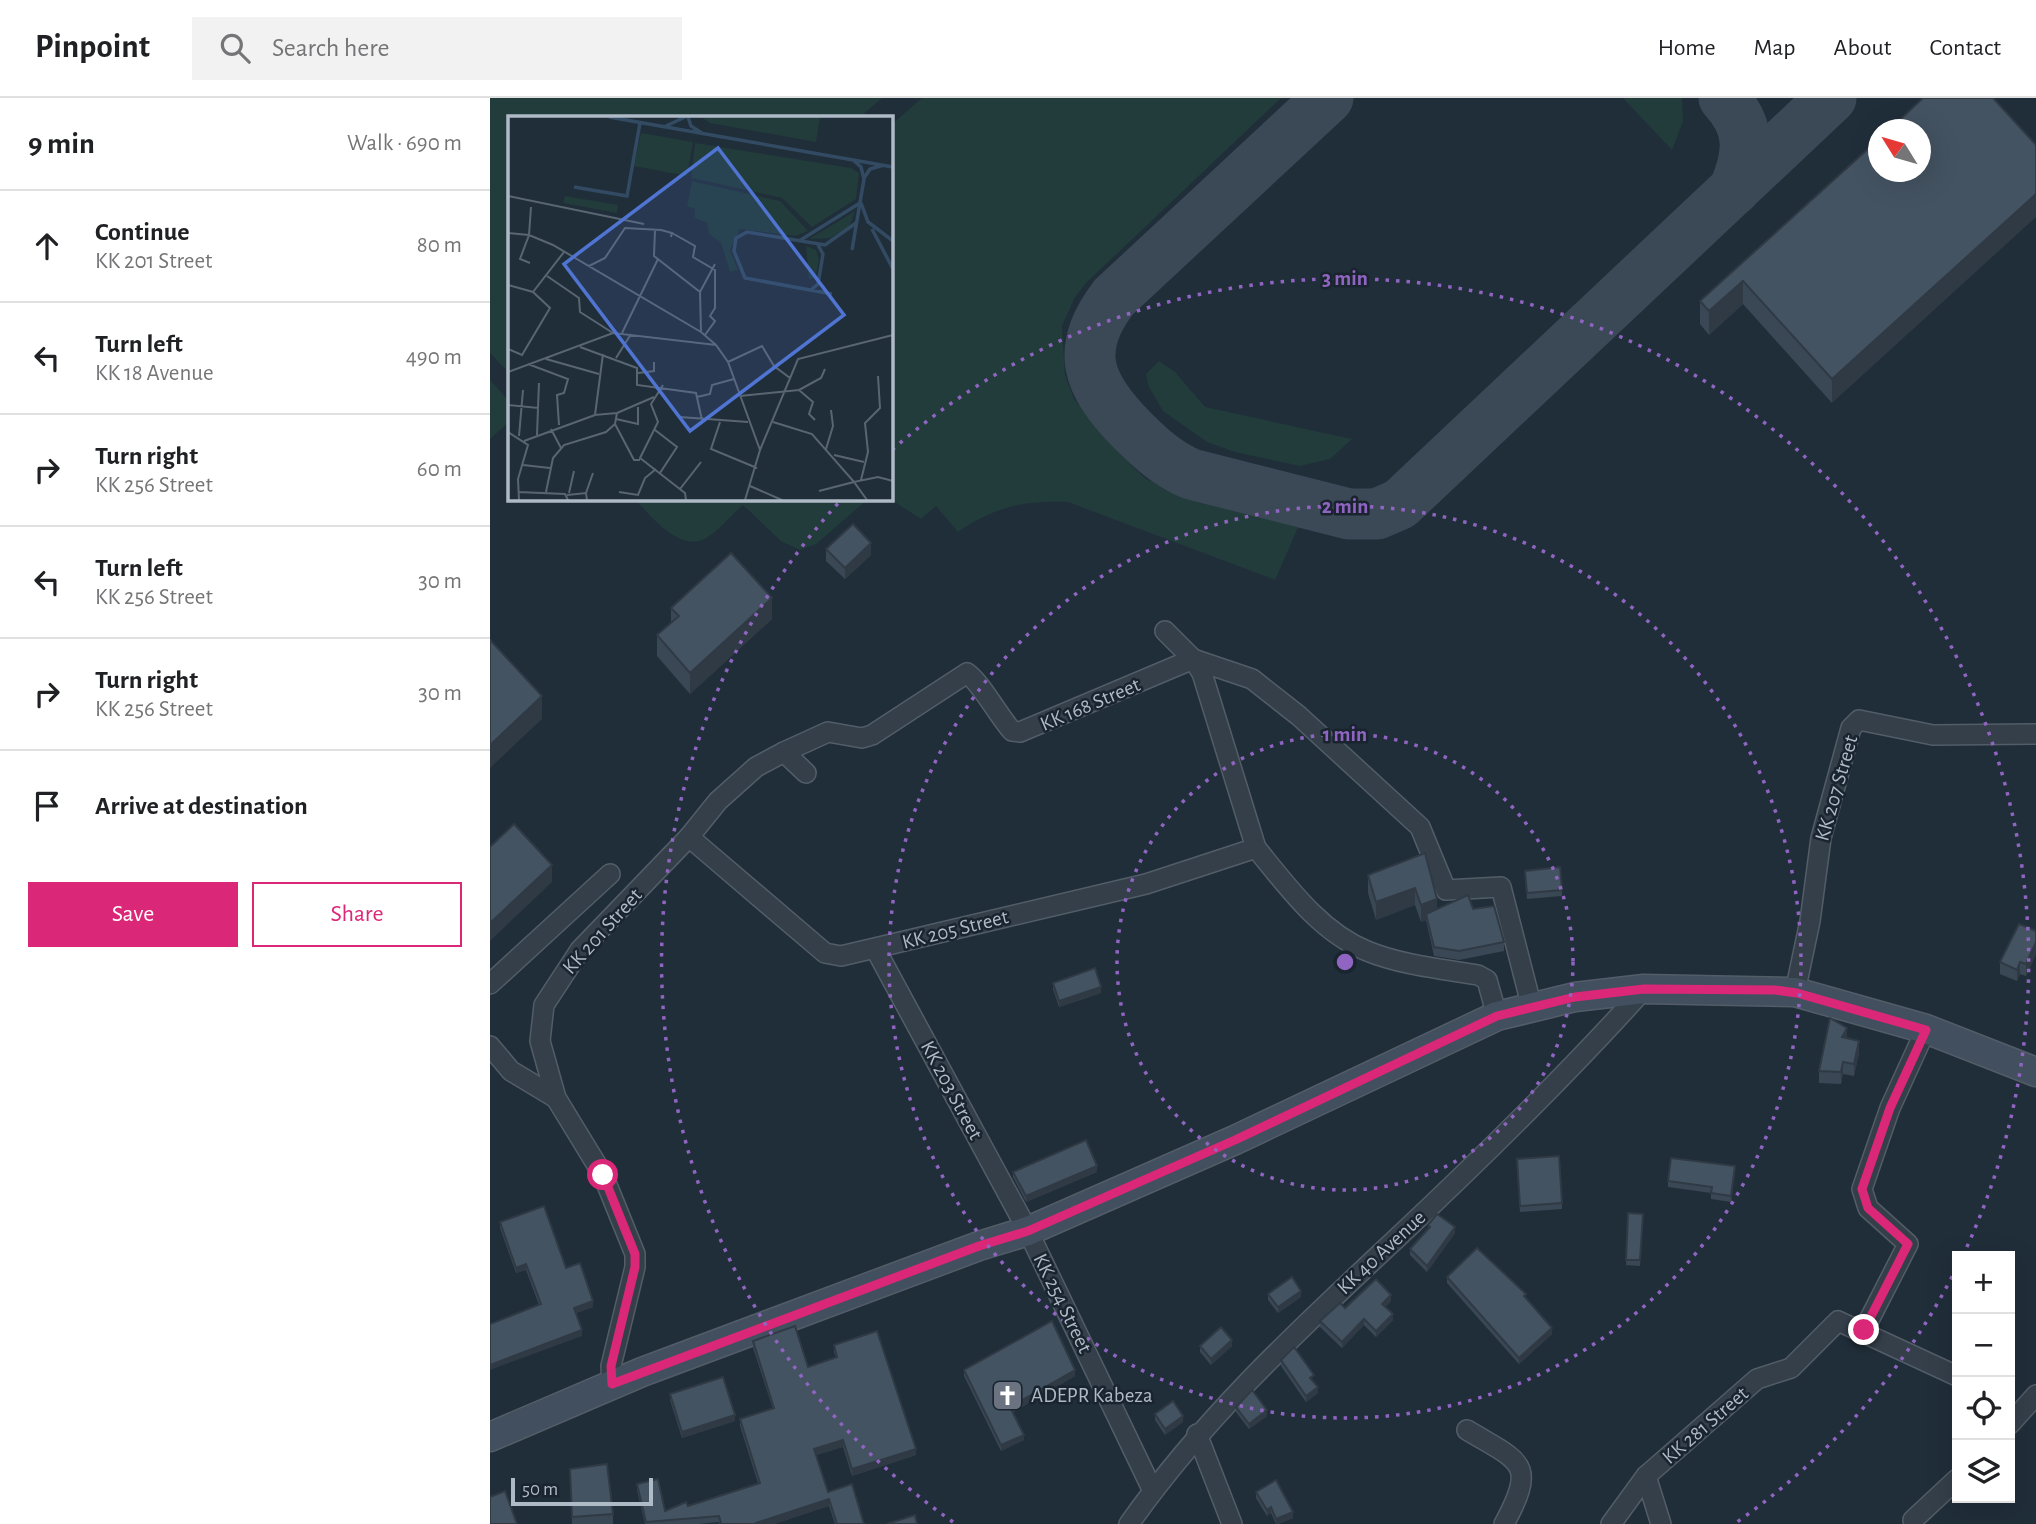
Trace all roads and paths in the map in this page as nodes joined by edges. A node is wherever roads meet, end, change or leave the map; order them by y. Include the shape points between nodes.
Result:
1 (1164, 631) dead end
2 (1193, 659) junction
3 (2036, 733) edge
4 (784, 752) junction
5 (806, 773) dead end
6 (689, 837) junction
7 (1256, 848) junction
8 (610, 874) dead end
9 (876, 950) junction
10 (490, 984) edge
11 (1644, 989) junction
12 (1795, 992) junction
13 (1532, 1008) junction
14 (1497, 1016) junction
15 (1926, 1030) junction
16 (490, 1046) edge
17 (2036, 1072) edge
18 (556, 1098) junction
19 (1028, 1231) junction
20 (1864, 1330) junction
21 (1952, 1374) edge
22 (612, 1384) junction
23 (1467, 1430) dead end
24 (1197, 1434) junction
25 (490, 1437) edge
26 (1646, 1476) junction
27 (1952, 1484) edge
28 (1152, 1489) junction
29 (1913, 1520) dead end
30 (1129, 1524) edge
31 (1232, 1524) edge
32 (1504, 1524) edge
33 (1611, 1524) edge
34 (1661, 1524) edge

1 - 2 street
2 - 4 street, KK 168 Street via 1020,732 1012,731 977,680 967,673 873,735 862,738 828,732
2 - 7 street via 1208,688
2 - 13 street via 1252,679 1410,817 1420,827 1446,890 1501,887
3 - 12 street, KK 207 Street via 1933,735 1859,720 1851,728 1821,838 1811,921
4 - 5 street
4 - 6 street, KK 201 Street via 756,767 718,801
6 - 9 street, KK 205 Street via 825,953 841,956
6 - 18 street, KK 201 Street via 580,950 544,1004 540,1041
7 - 9 street, KK 205 Street via 1146,884
7 - 14 street via 1301,903 1344,939 1383,957 1478,975 1487,980
8 - 10 street
9 - 19 street, KK 203 Street
11 - 12 main road
11 - 13 main road via 1575,997
11 - 24 street, KK 40 Avenue via 1399,1236 1275,1351
12 - 15 main road
13 - 14 main road
14 - 19 main road via 1235,1140
15 - 17 main road
15 - 20 street via 1890,1108 1862,1189 1868,1208 1908,1244
16 - 18 street via 511,1071
18 - 22 street, KK 201 Street via 603,1175 635,1254 611,1366
19 - 22 main road
19 - 28 street, KK 254 Street
20 - 21 street, KK 281 Street
20 - 26 street, KK 281 Street via 1838,1321 1791,1368 1757,1379
22 - 25 main road
23 - 32 street via 1514,1458 1523,1472 1520,1494
24 - 28 street, KK 40 Avenue
24 - 31 street
26 - 33 street, KK 281 Street
26 - 34 street
27 - 29 street
28 - 30 street, KK 40 Avenue

